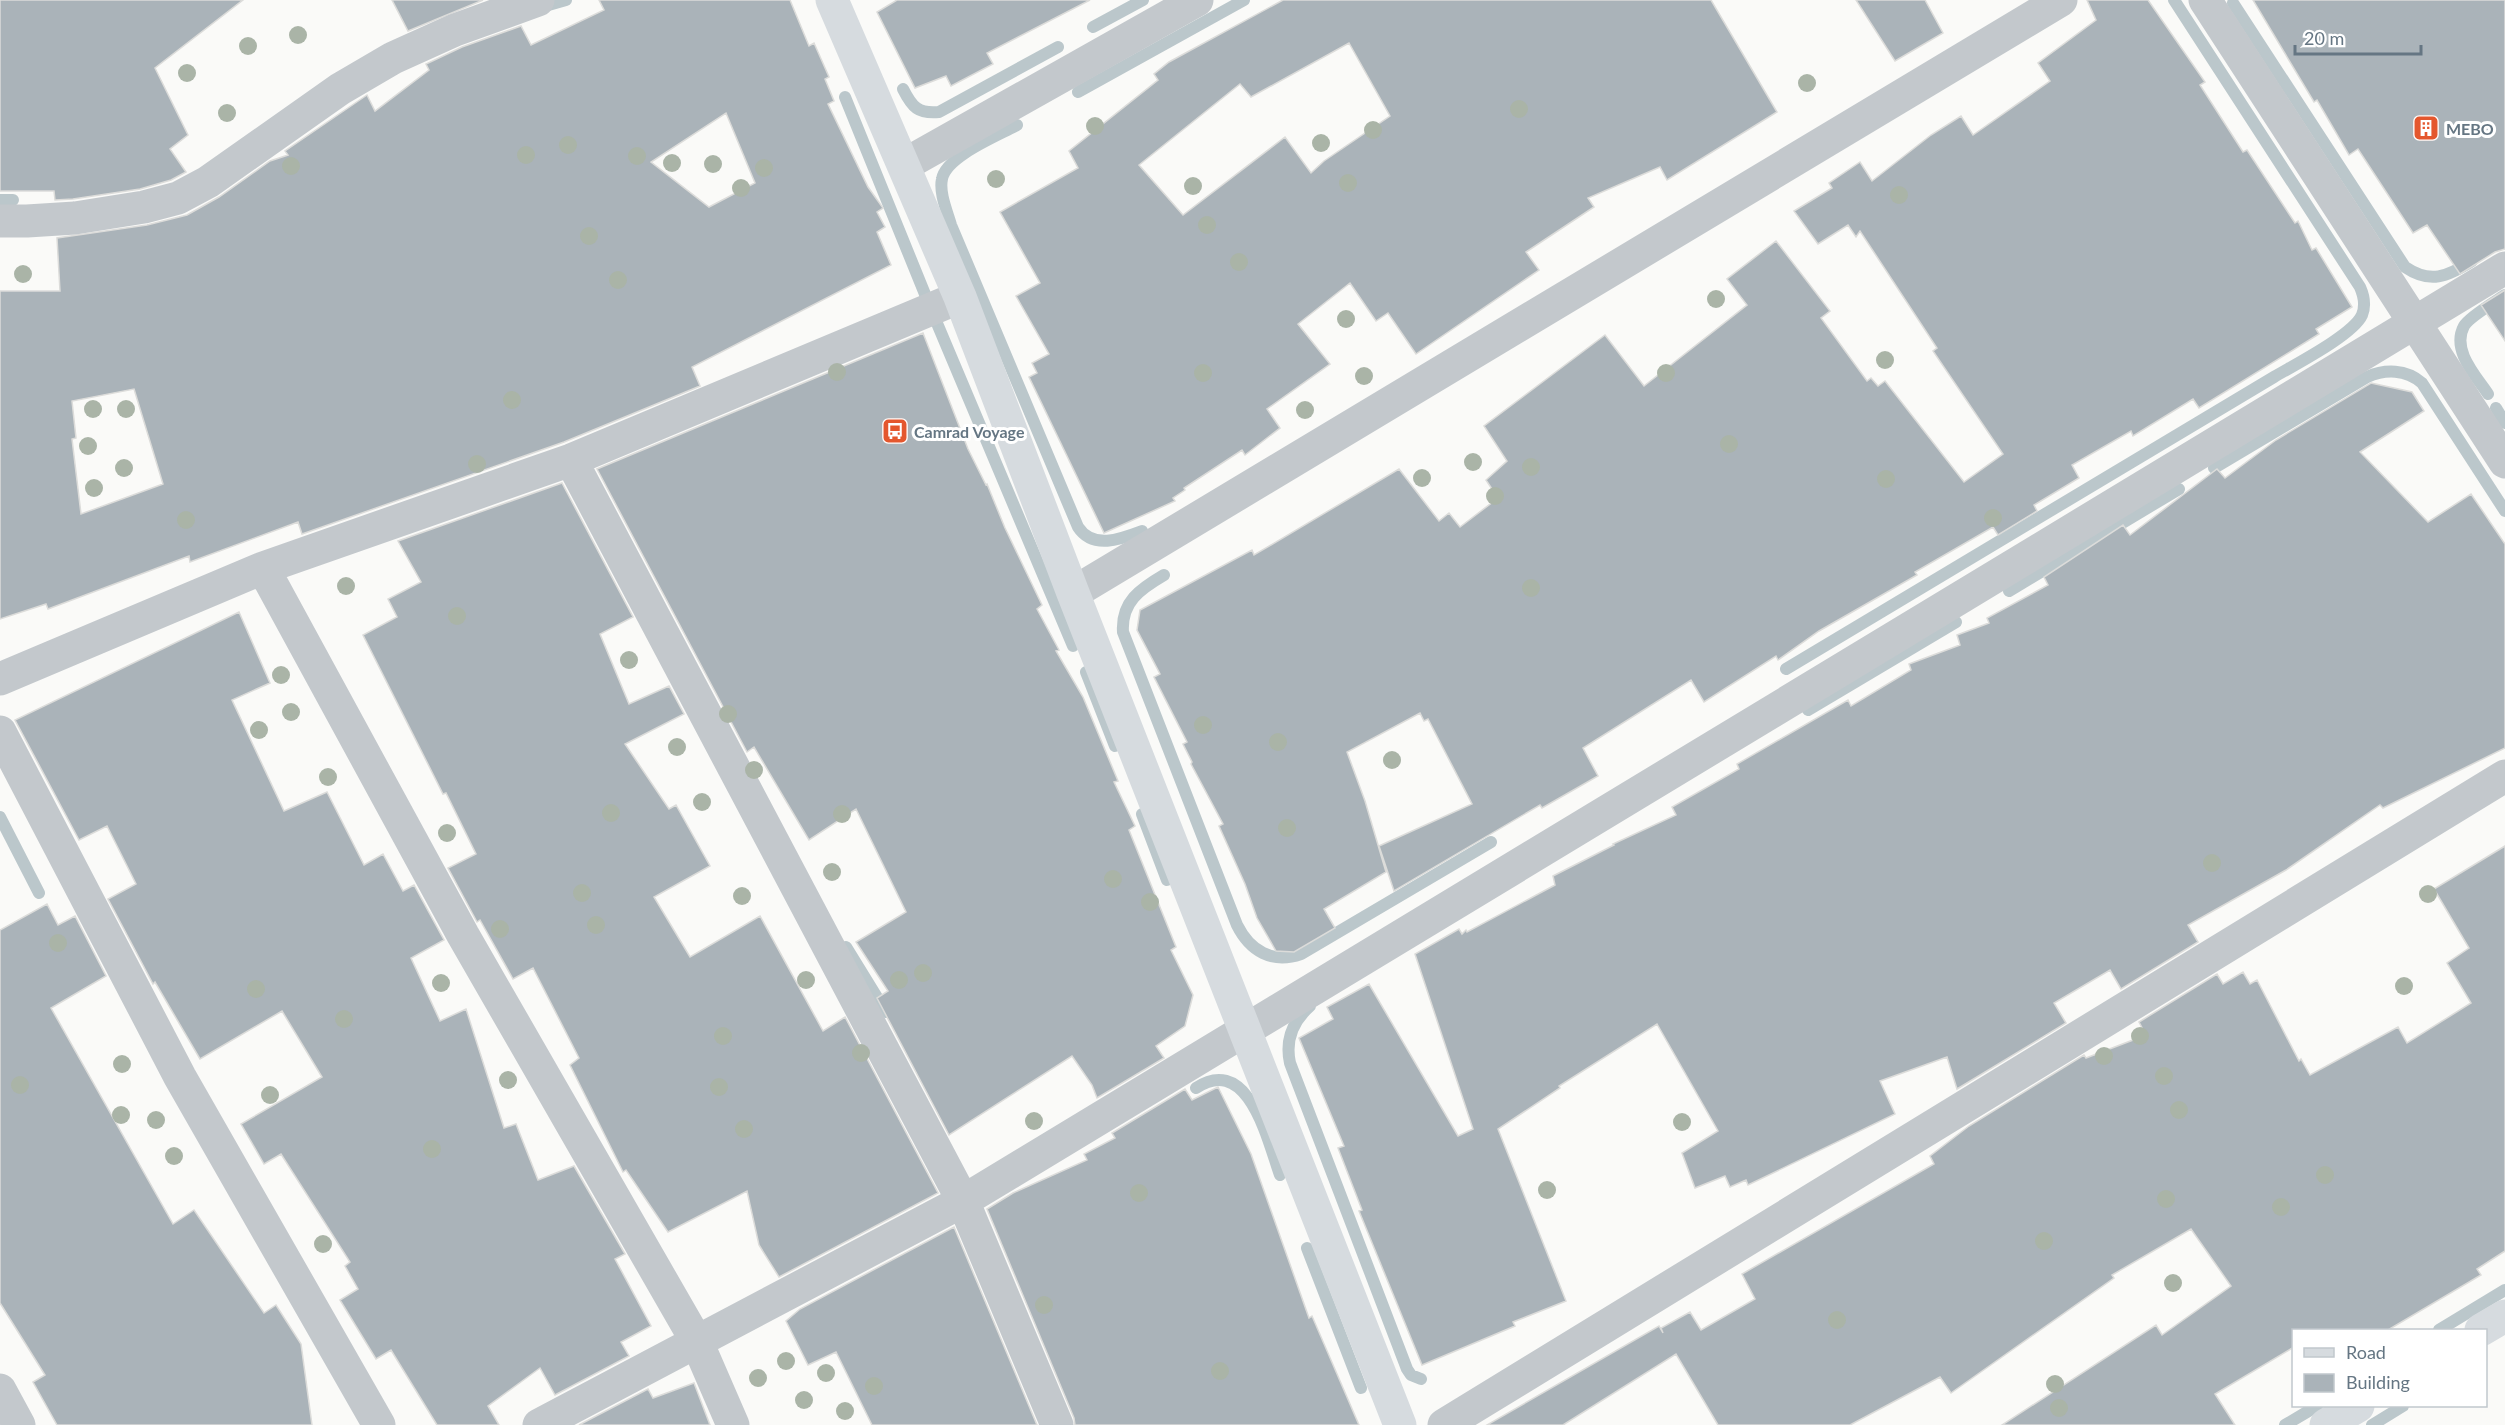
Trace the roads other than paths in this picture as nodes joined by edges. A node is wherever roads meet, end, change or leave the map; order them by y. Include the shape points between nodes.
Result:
1 (538, 0) edge
2 (832, 0) edge
3 (1197, 0) edge
4 (2061, 0) edge
5 (2205, 0) edge
6 (904, 165) junction
7 (0, 221) edge
8 (2505, 268) edge
9 (960, 297) junction
10 (2414, 325) junction
11 (571, 460) junction
12 (2505, 462) edge
13 (263, 568) junction
14 (1073, 593) junction
15 (0, 679) edge
16 (0, 732) edge
17 (2505, 776) edge
18 (1244, 1029) junction
19 (963, 1201) junction
20 (2505, 1316) edge
21 (2483, 1329) edge
22 (697, 1341) junction
23 (0, 1390) edge
24 (2356, 1407) edge
25 (19, 1425) edge
26 (379, 1425) edge
27 (539, 1425) edge
28 (733, 1425) edge
29 (1058, 1425) edge
30 (1400, 1425) edge
31 (1444, 1425) edge
32 (2326, 1425) edge

1 - 7 street via 393,58 178,198 75,218
2 - 6 street
3 - 6 street
4 - 14 street
5 - 10 street
6 - 9 street
8 - 10 street
9 - 11 street
9 - 14 street
10 - 12 street
10 - 18 street
11 - 13 street
11 - 19 street
13 - 15 street
13 - 22 street via 463,935
14 - 18 street
16 - 26 street via 180,1077
17 - 31 street
18 - 19 street
18 - 30 street
19 - 22 street
19 - 29 street
20 - 21 street
22 - 27 street
22 - 28 street
23 - 25 street
24 - 32 street

